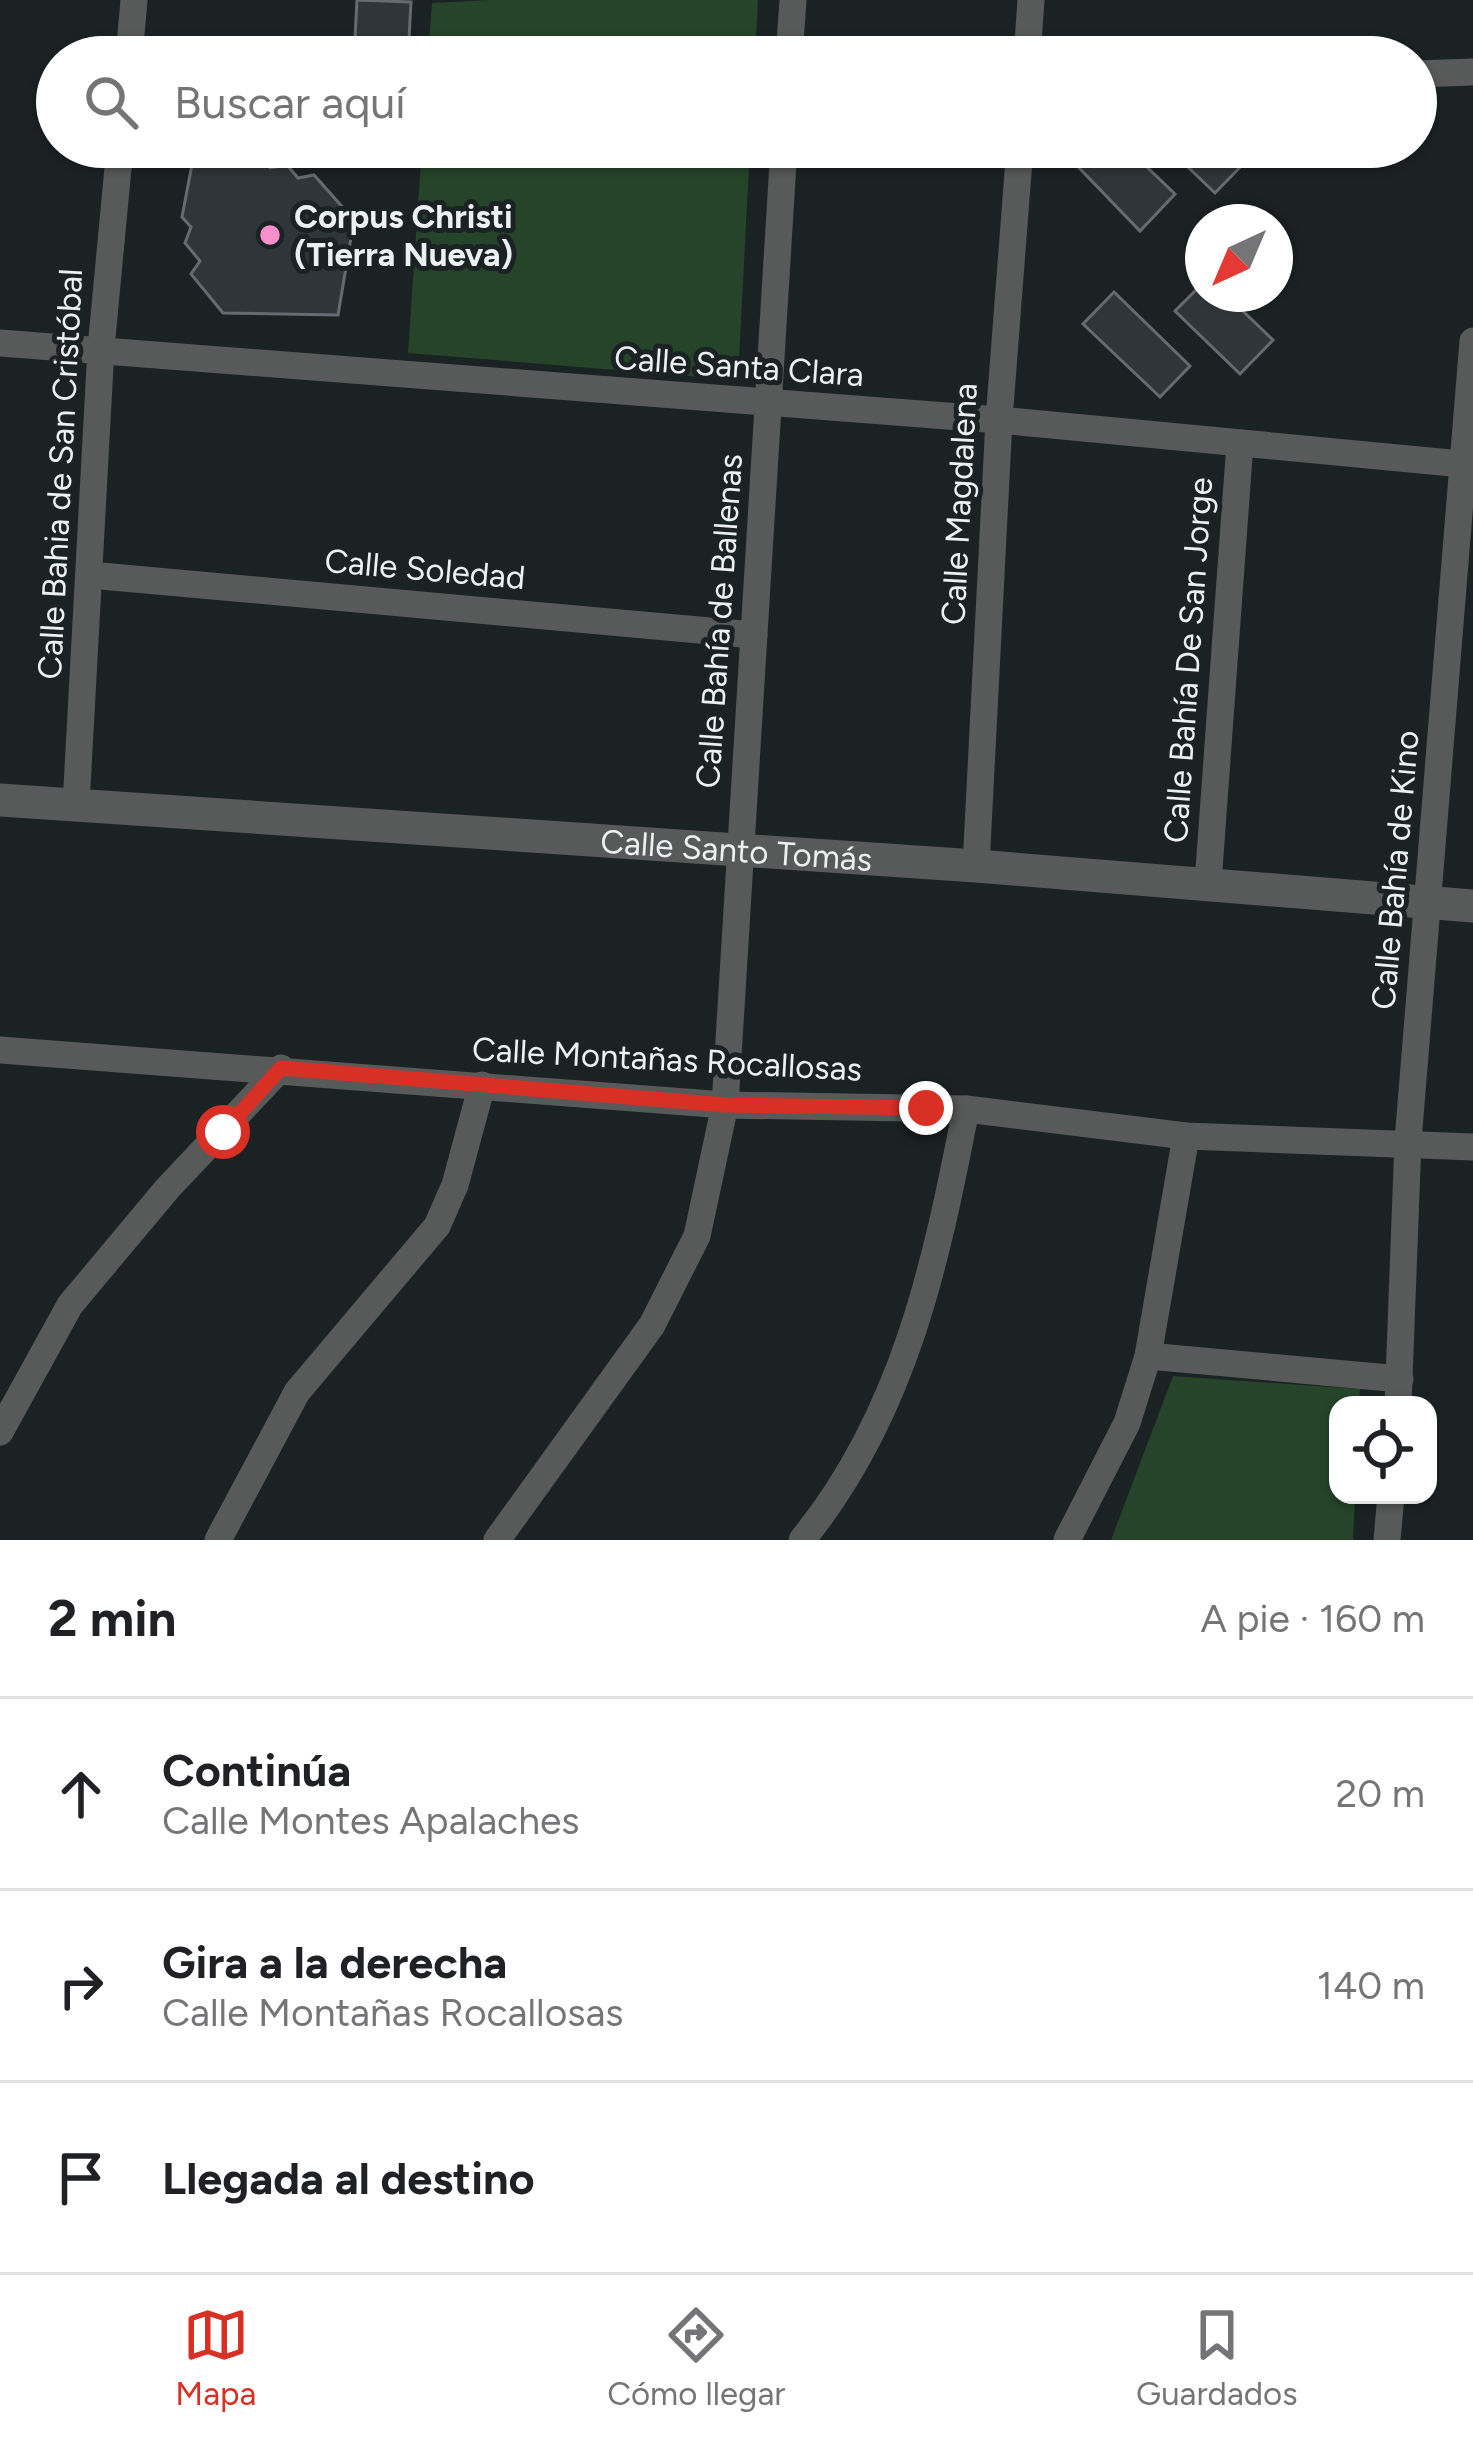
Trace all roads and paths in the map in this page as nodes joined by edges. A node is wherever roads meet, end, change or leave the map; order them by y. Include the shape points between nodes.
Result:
1 (134, 0) edge
2 (793, 0) edge
3 (1031, 0) edge
4 (131, 36) edge
5 (790, 36) edge
6 (1028, 36) edge
7 (1473, 72) edge
8 (1437, 73) edge
9 (118, 168) edge
10 (783, 168) edge
11 (1018, 168) edge
12 (1473, 341) edge
13 (0, 344) edge
14 (100, 348) junction
15 (768, 405) junction
16 (998, 420) junction
17 (1240, 443) junction
18 (1469, 465) edge
19 (90, 575) junction
20 (754, 635) junction
21 (0, 800) edge
22 (76, 805) junction
23 (740, 851) junction
24 (976, 866) junction
25 (1208, 883) junction
26 (1428, 904) junction
27 (1473, 907) edge
28 (0, 1050) edge
29 (281, 1068) junction
30 (482, 1085) junction
31 (725, 1105) junction
32 (966, 1109) junction
33 (1186, 1136) junction
34 (1408, 1141) junction
35 (1473, 1147) edge
36 (1148, 1356) junction
37 (1399, 1392) edge
38 (0, 1432) edge
39 (1390, 1504) edge
40 (218, 1540) edge
41 (497, 1540) edge
42 (802, 1540) edge
43 (1067, 1540) edge
44 (1387, 1540) edge

1 - 4 street
2 - 5 street
3 - 6 street
7 - 8 street
9 - 14 street, Calle Bahia de San Cristóbal
10 - 15 street, Calle Bahía de Ballenas
11 - 16 street, Calle Magdalena
12 - 18 street, Calle Bahía de Kino
13 - 14 street, Calle Santa Clara
14 - 15 street, Calle Santa Clara
14 - 19 street, Calle Bahia de San Cristóbal
15 - 16 street, Calle Santa Clara
15 - 20 street, Calle Bahía de Ballenas
16 - 17 street, Calle Santa Clara
16 - 24 street, Calle Magdalena
17 - 18 street, Calle Santa Clara
17 - 25 street, Calle Bahía De San Jorge
18 - 26 street, Calle Bahía de Kino
19 - 20 street, Calle Soledad
19 - 22 street, Calle Bahia de San Cristóbal
20 - 23 street, Calle Bahía de Ballenas
21 - 22 street, Calle Santo Tomás
22 - 23 street, Calle Santo Tomás
23 - 24 street, Calle Santo Tomás
23 - 31 street, Calle Bahía de Ballenas
24 - 25 street, Calle Santo Tomás
25 - 26 street, Calle Santo Tomás
26 - 27 street, Calle Santo Tomás
26 - 34 street, Calle Bahía de Kino
28 - 29 street, Calle Montañas Rocallosas
29 - 30 street, Calle Montañas Rocallosas
29 - 38 street via 83,1288
30 - 31 street, Calle Montañas Rocallosas
30 - 40 street via 437,1226 297,1392
31 - 32 street, Calle Montañas Rocallosas
31 - 41 street, Calle Bahía de Ballenas via 697,1236 652,1325
32 - 33 street, Calle Montañas Rocallosas
32 - 42 street via 910,1352 855,1466
33 - 34 street, Calle Montañas Rocallosas
33 - 36 street
34 - 35 street, Calle Montañas Rocallosas
34 - 37 street, Calle Bahía de Kino
36 - 37 street
36 - 43 street via 1126,1424
39 - 44 street

